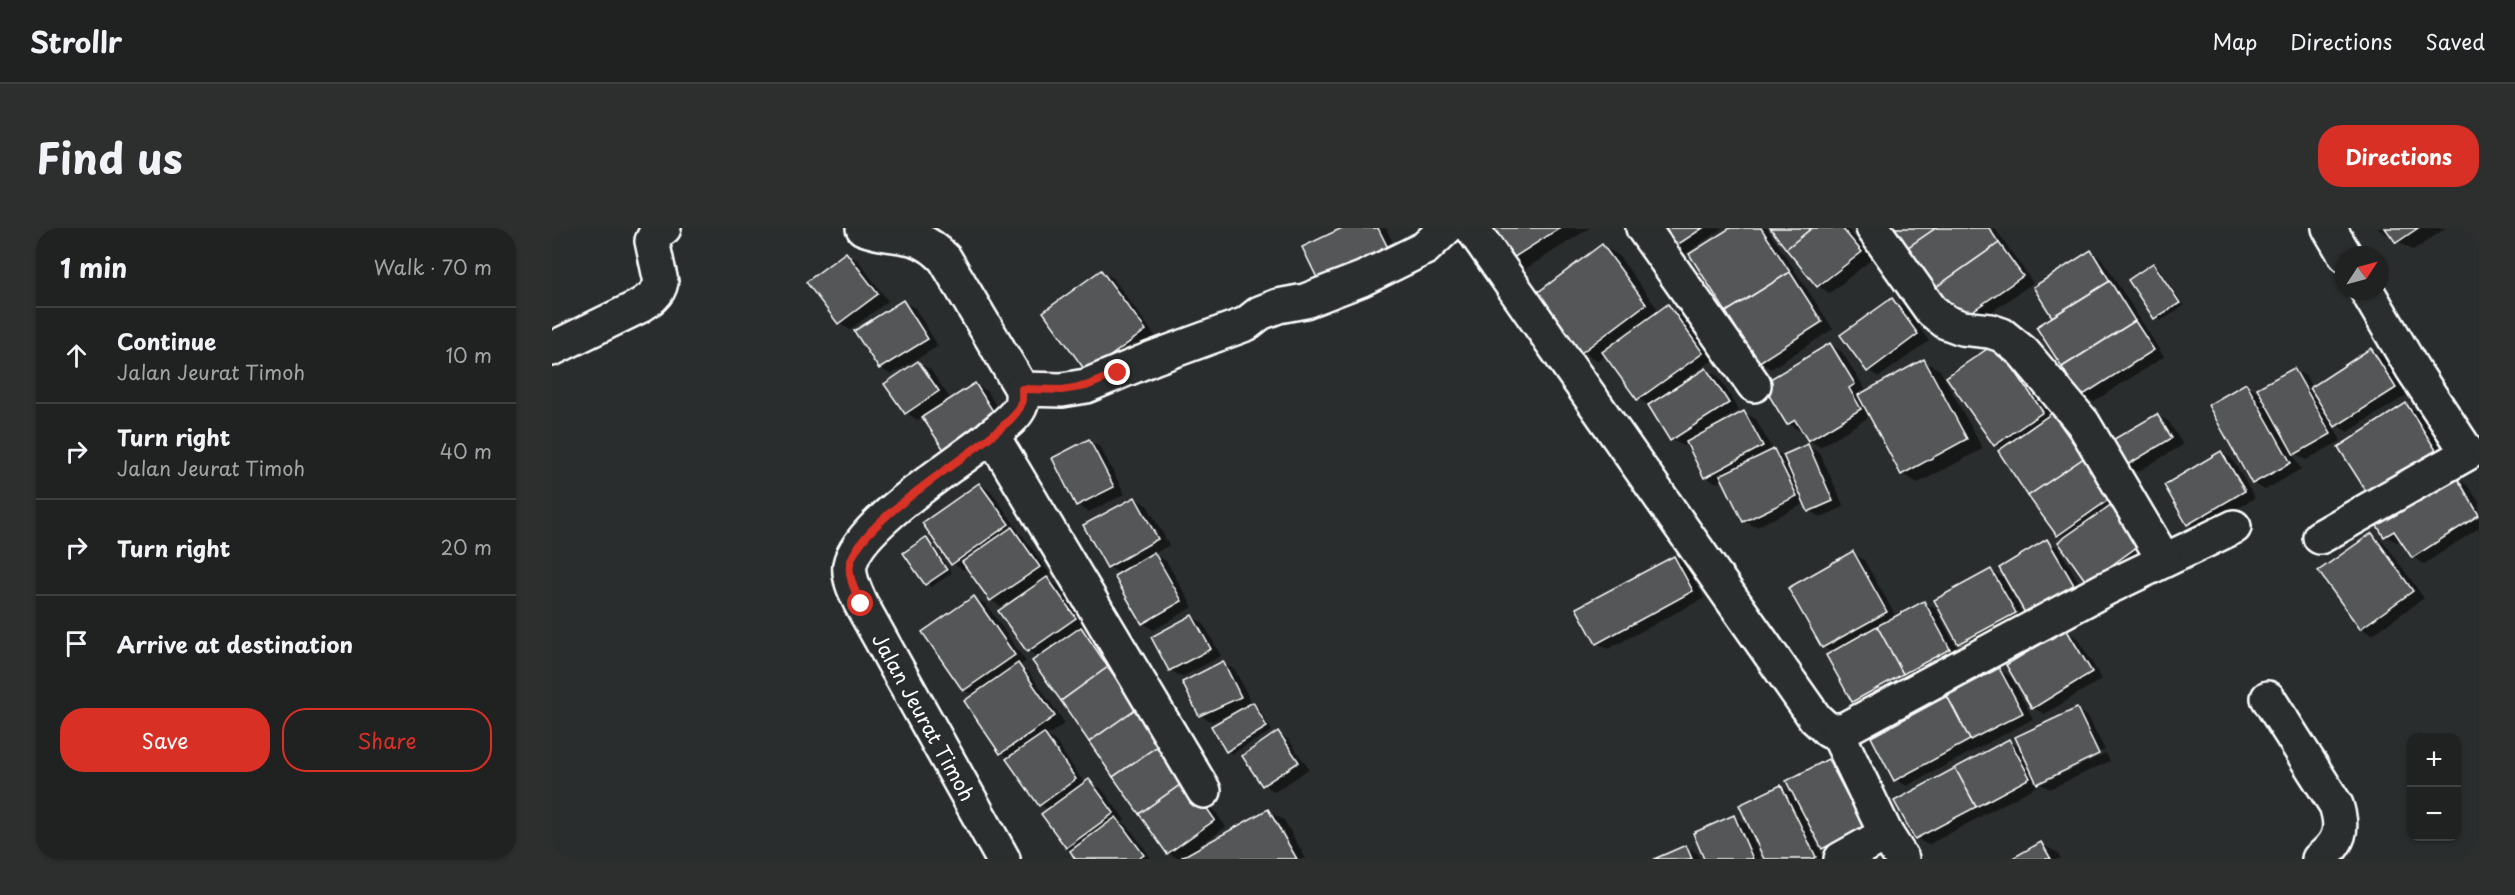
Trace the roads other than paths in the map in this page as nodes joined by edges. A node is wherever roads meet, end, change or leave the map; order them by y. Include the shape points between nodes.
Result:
1 (664, 228) edge
2 (863, 228) edge
3 (1446, 228) edge
4 (1472, 228) edge
5 (1643, 228) edge
6 (1873, 228) edge
7 (2329, 228) edge
8 (2340, 246) edge
9 (2372, 300) edge
10 (552, 349) edge
11 (1754, 385) dead end
12 (1022, 389) junction
13 (992, 435) junction
14 (2474, 457) edge
15 (2234, 527) dead end
16 (2320, 537) dead end
17 (2164, 560) junction
18 (2268, 698) dead end
19 (1837, 732) junction
20 (1204, 791) dead end
21 (1894, 847) edge
22 (1003, 859) edge
23 (1841, 859) edge
24 (2319, 859) edge

1 - 10 street via 652,241 660,289 638,307
2 - 12 street via 924,240 936,248
3 - 12 street via 1425,248 1362,279 1305,301 1278,306 1238,327 1086,386
4 - 19 street via 1815,718 1823,728
5 - 11 street
6 - 17 street via 1931,310 1962,328 2002,335 2023,352 2083,423
7 - 8 street
9 - 14 street via 2412,368
12 - 13 street, Jalan Jeurat Timoh via 1019,409
13 - 20 street
13 - 22 street, Jalan Jeurat Timoh via 888,513 861,541 850,568 861,604
14 - 16 street
15 - 17 street
17 - 19 street
18 - 24 street via 2336,804 2341,821 2339,834
19 - 21 street
21 - 23 street

